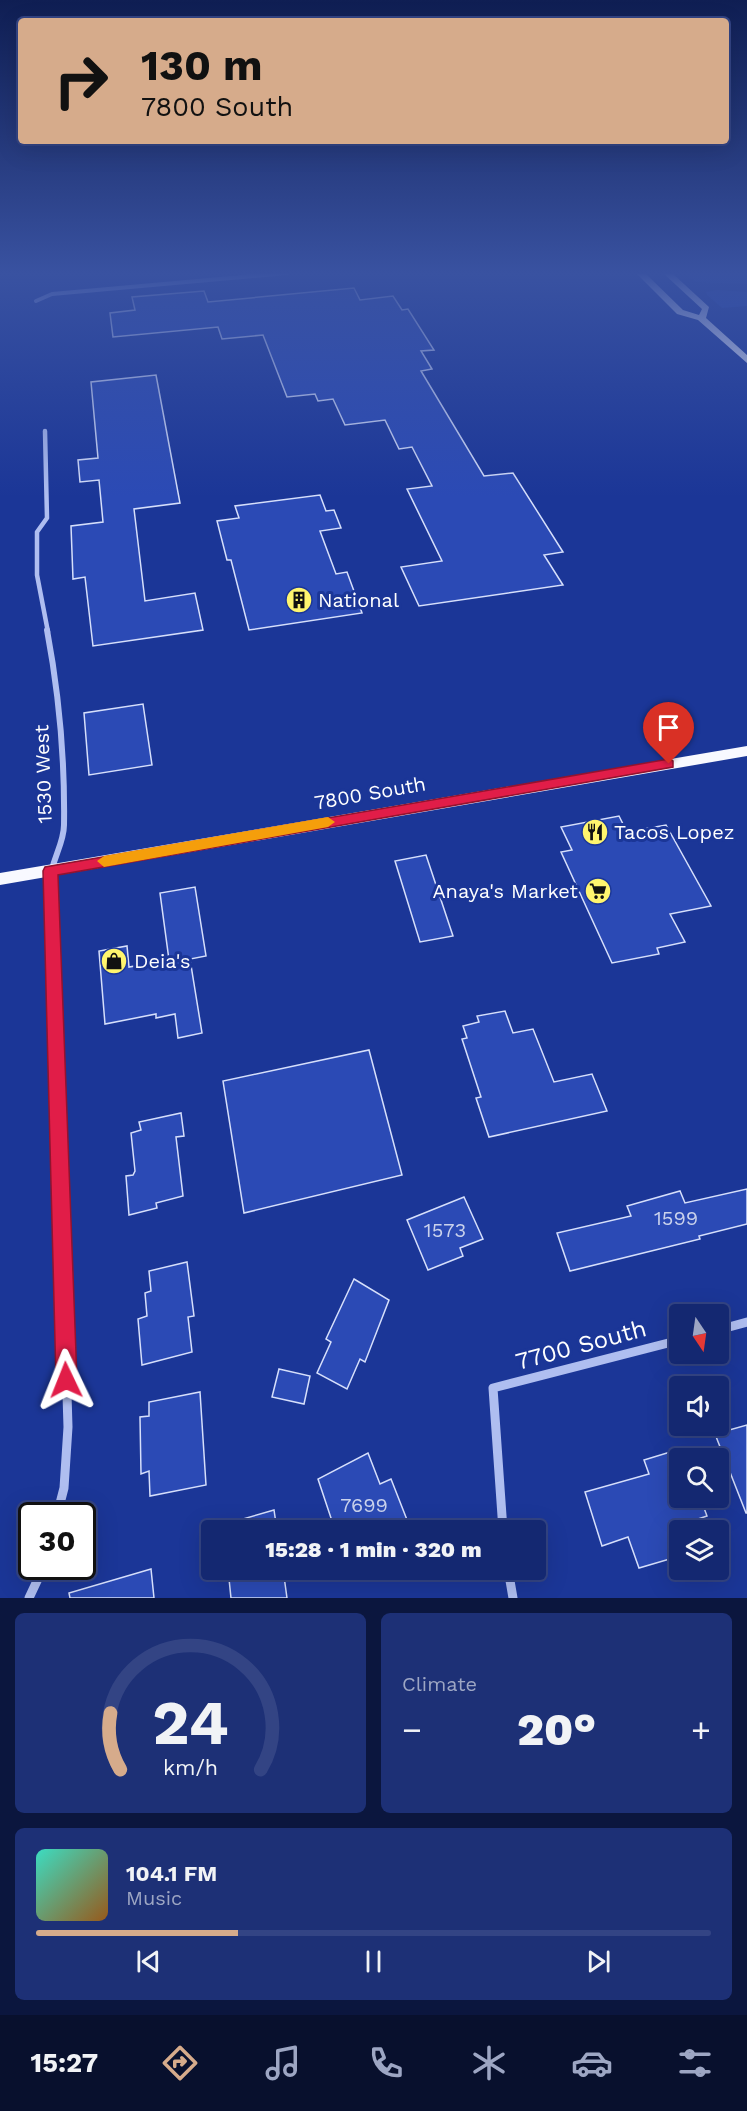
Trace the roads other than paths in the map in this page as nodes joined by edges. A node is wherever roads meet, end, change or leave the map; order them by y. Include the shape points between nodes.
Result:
1 (733, 348) edge
2 (747, 360) edge
3 (45, 431) dead end
4 (747, 751) edge
5 (50, 871) junction
6 (0, 879) edge
7 (747, 1322) edge
8 (729, 1327) edge
9 (669, 1343) edge
10 (60, 1502) edge
11 (502, 1520) edge
12 (37, 1580) edge
13 (510, 1580) edge
14 (29, 1598) edge
15 (513, 1598) edge

1 - 2 main road
3 - 5 street, 1530 West via 47,518 37,532 37,575 58,687 64,828
4 - 5 main road, 7800 South
5 - 6 main road, 7800 South
5 - 10 street, 1530 West via 68,1427
7 - 8 street
9 - 11 street, 7700 South via 493,1388
12 - 14 street
13 - 15 street

